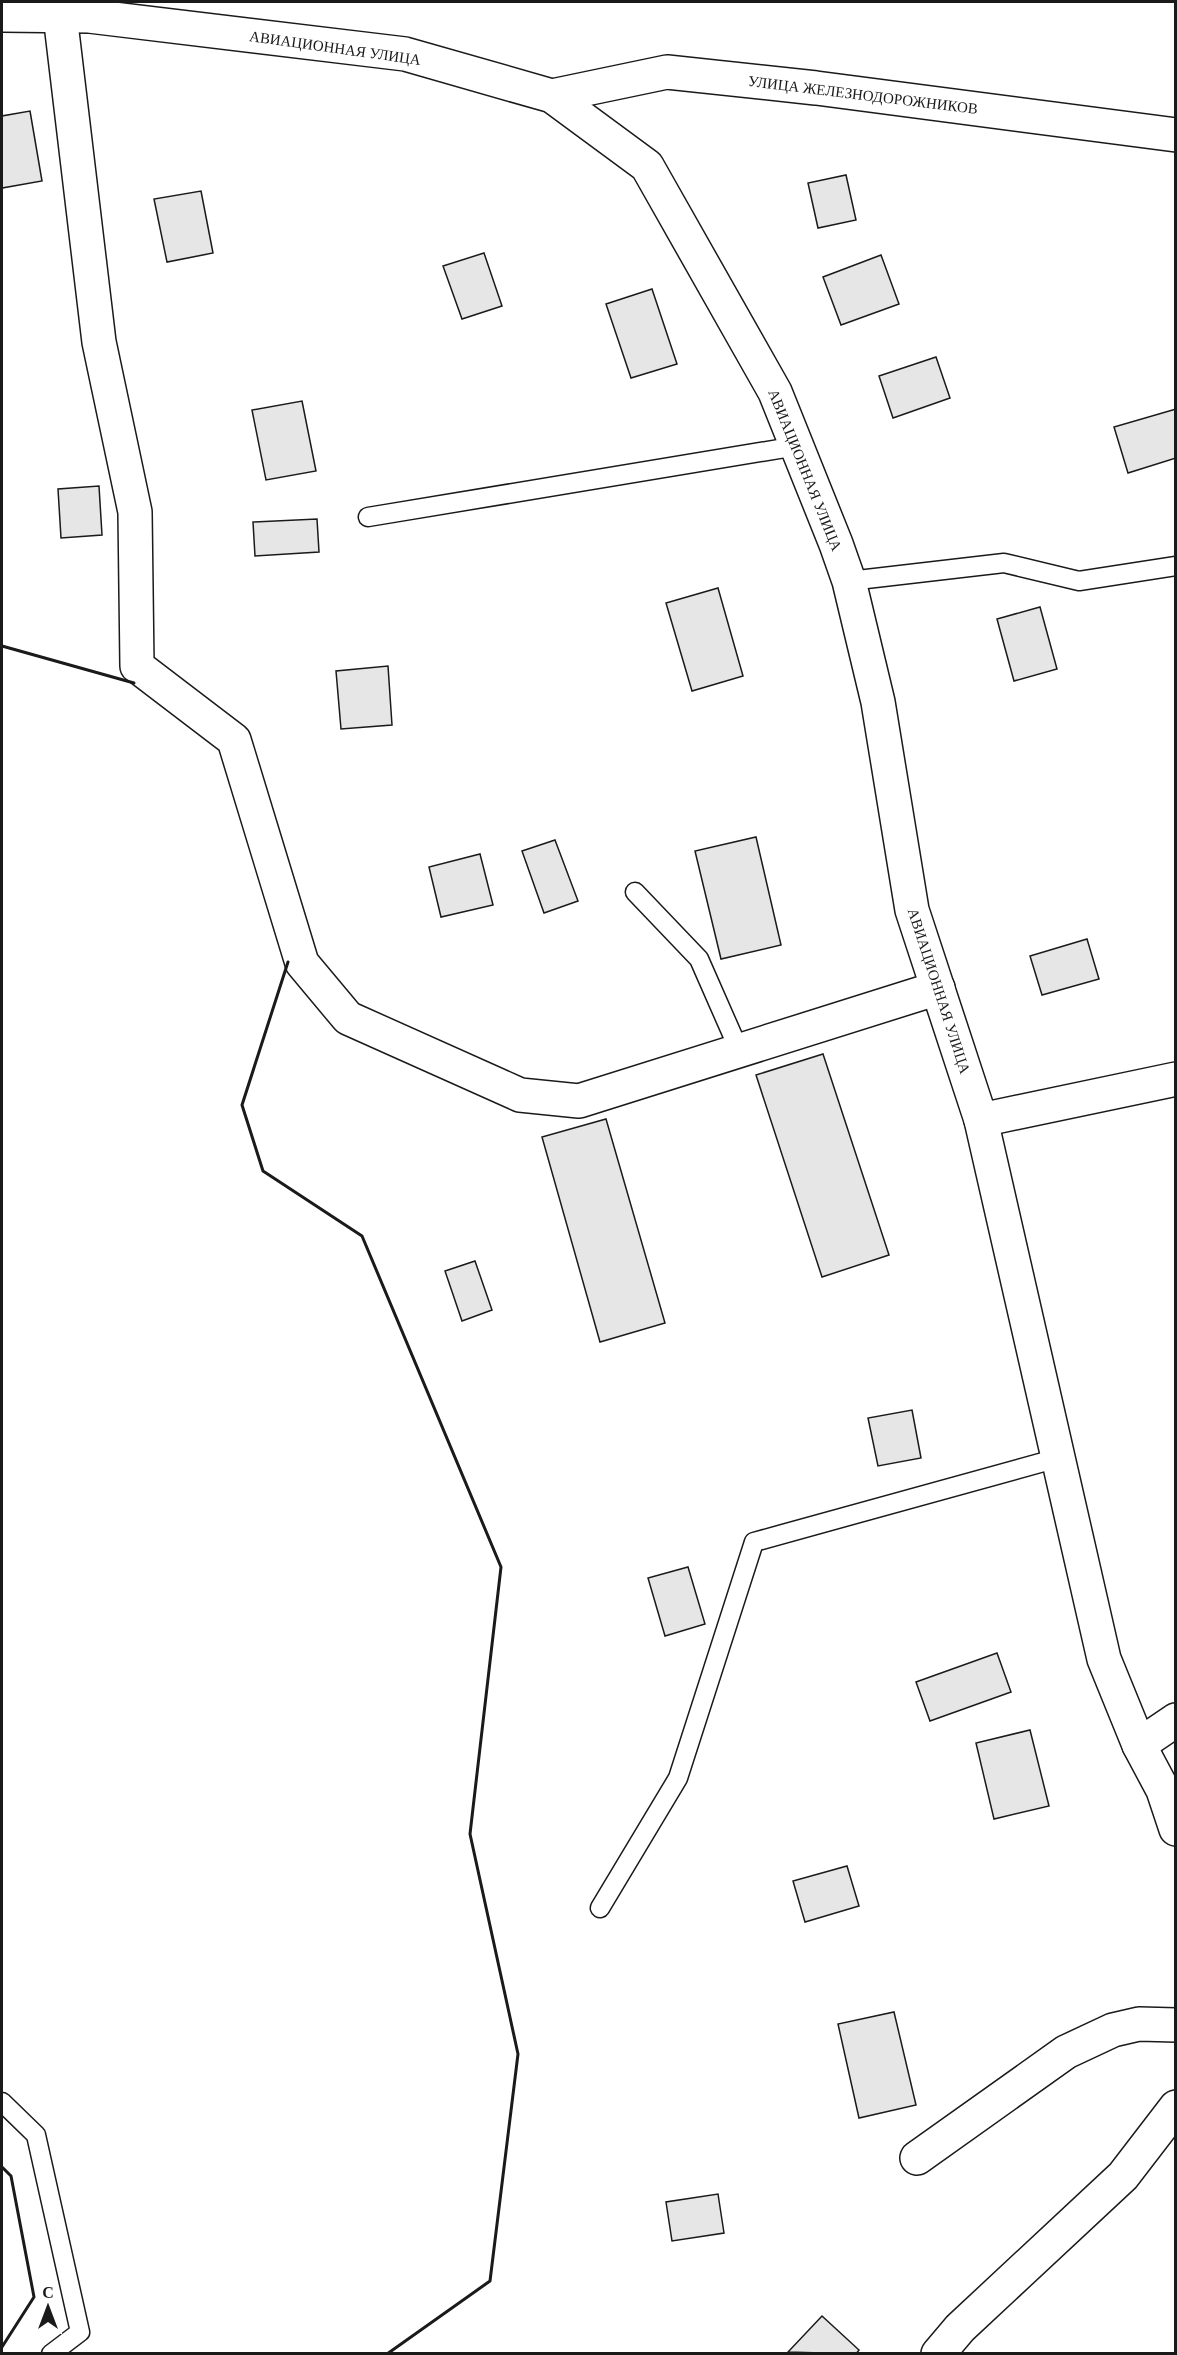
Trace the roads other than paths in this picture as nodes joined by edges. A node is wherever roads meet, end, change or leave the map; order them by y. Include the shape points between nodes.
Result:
1 (2, 15) edge
2 (60, 15) junction
3 (552, 96) junction
4 (1176, 135) edge
5 (797, 446) junction
6 (368, 517) dead end
7 (1176, 566) edge
8 (849, 581) junction
9 (635, 892) dead end
10 (938, 988) junction
11 (739, 1050) junction
12 (1176, 1079) edge
13 (981, 1120) junction
14 (1058, 1458) junction
15 (1176, 1720) edge
16 (1139, 1745) junction
17 (1176, 1829) edge
18 (600, 1908) dead end
19 (1176, 2025) edge
20 (2, 2102) edge
21 (1176, 2107) edge
22 (916, 2158) dead end
23 (51, 2354) edge
24 (938, 2354) edge

1 - 2 street, АВИАЦИОННАЯ УЛИЦА
2 - 3 street, АВИАЦИОННАЯ УЛИЦА via 405,54
2 - 11 street via 99,342 135,513 137,666 234,740 302,963 348,1018 520,1095 579,1101
3 - 4 street, УЛИЦА ЖЕЛЕЗНОДОРОЖНИКОВ via 667,72
3 - 5 street, АВИАЦИОННАЯ УЛИЦА via 646,166 776,392
5 - 6 lane
5 - 8 street, АВИАЦИОННАЯ УЛИЦА
7 - 8 lane via 1079,581 1004,563
8 - 10 street, АВИАЦИОННАЯ УЛИЦА via 878,702 912,910
9 - 11 lane via 699,960
10 - 11 street
10 - 13 street, АВИАЦИОННАЯ УЛИЦА
12 - 13 street
13 - 14 street, АВИАЦИОННАЯ УЛИЦА
14 - 16 street, АВИАЦИОННАЯ УЛИЦА via 1104,1659
14 - 18 lane via 754,1542 678,1778
15 - 16 street
16 - 17 street, АВИАЦИОННАЯ УЛИЦА via 1163,1790
19 - 22 street via 1139,2024 1113,2030 1066,2052
20 - 23 lane via 36,2135 80,2332
21 - 24 street via 1123,2176 960,2328

